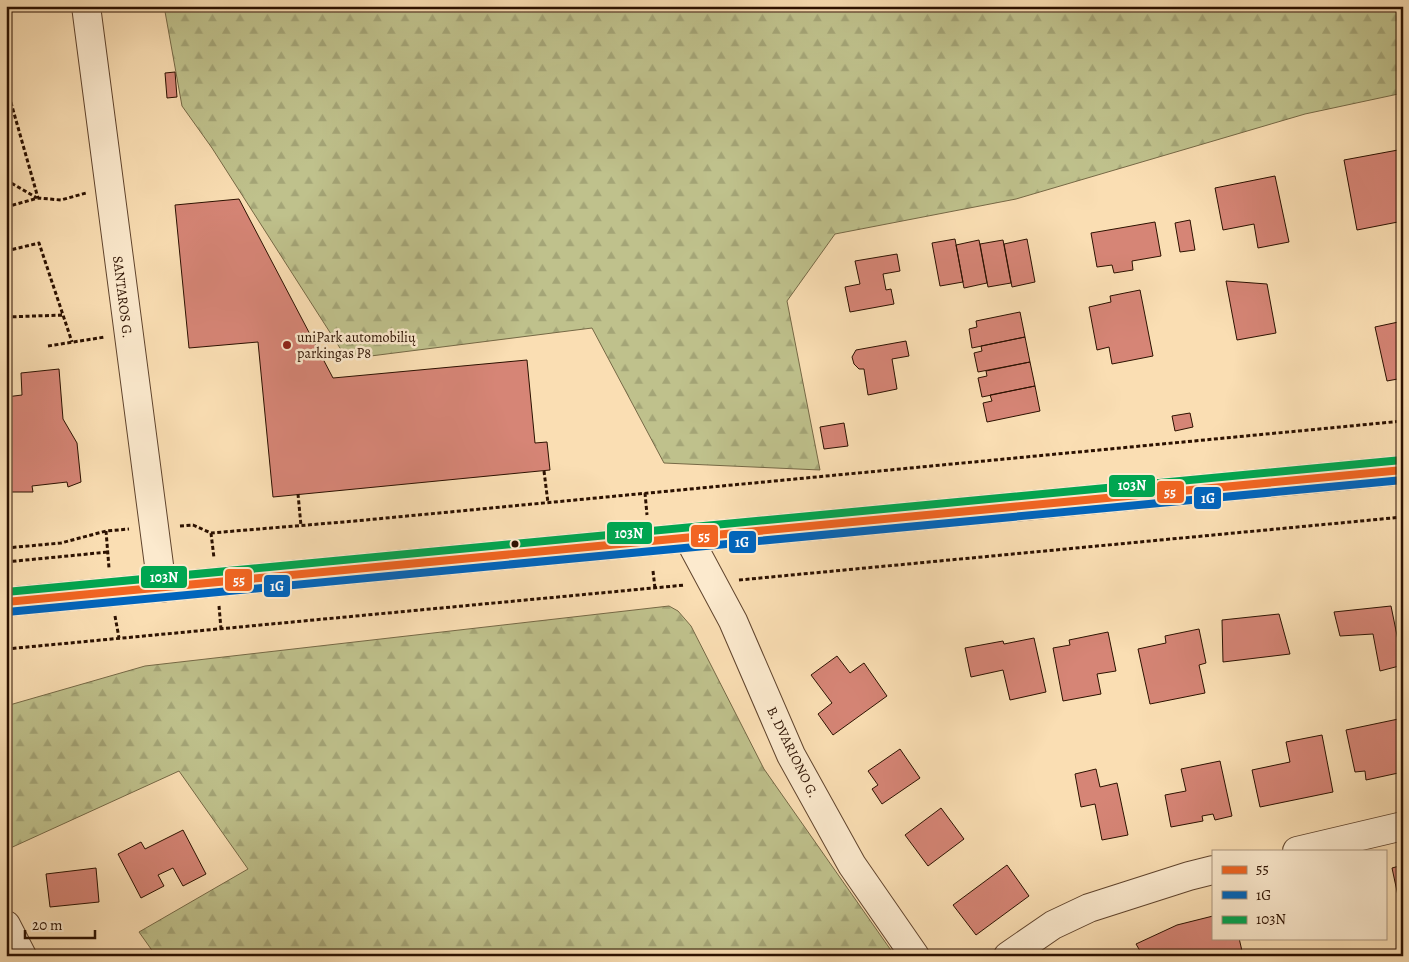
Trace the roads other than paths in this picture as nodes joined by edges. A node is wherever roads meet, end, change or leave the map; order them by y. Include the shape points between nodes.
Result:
1 (86, 6) edge
2 (1403, 470) edge
3 (689, 539) junction
4 (162, 588) junction
5 (6, 602) edge
6 (1403, 826) edge
7 (1301, 850) edge
8 (1212, 870) edge
9 (6, 925) edge
10 (22, 956) edge
11 (915, 956) edge
12 (1008, 956) edge

1 - 4 street, SANTAROS G.
2 - 3 main road
3 - 4 main road
3 - 11 street, B. DVARIONO G. via 733,621 791,755 852,865
4 - 5 main road
6 - 7 street
8 - 12 street via 1089,908 1053,925
9 - 10 street

